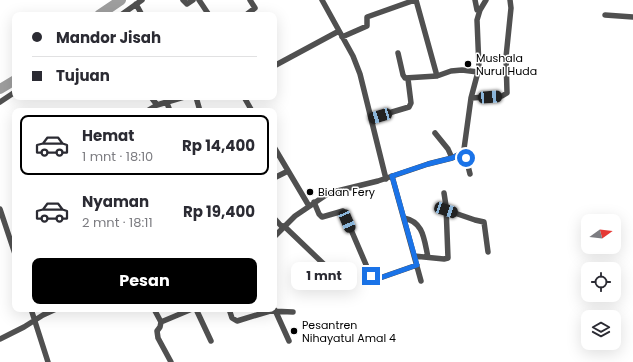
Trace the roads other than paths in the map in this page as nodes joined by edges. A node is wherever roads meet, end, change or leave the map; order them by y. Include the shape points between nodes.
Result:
1 (142, 0) edge
2 (183, 0) edge
3 (193, 0) edge
4 (199, 0) edge
5 (250, 0) edge
6 (322, 0) edge
7 (416, 0) edge
8 (475, 0) edge
9 (486, 0) edge
10 (510, 0) edge
11 (136, 4) junction
12 (480, 10) junction
13 (125, 12) edge
14 (140, 12) edge
15 (207, 12) edge
16 (250, 12) edge
17 (605, 15) dead end
18 (633, 17) edge
19 (339, 31) junction
20 (342, 37) junction
21 (398, 53) dead end
22 (277, 64) edge
23 (478, 72) junction
24 (437, 76) junction
25 (408, 79) junction
26 (12, 94) edge
27 (471, 98) junction
28 (153, 100) edge
29 (176, 100) edge
30 (0, 102) edge
31 (167, 103) junction
32 (157, 105) junction
33 (152, 108) edge
34 (169, 108) edge
35 (372, 118) junction
36 (435, 133) dead end
37 (277, 152) edge
38 (462, 153) junction
39 (452, 158) junction
40 (288, 171) junction
41 (470, 174) dead end
42 (277, 176) edge
43 (389, 177) junction
44 (444, 193) dead end
45 (311, 204) junction
46 (0, 209) edge
47 (446, 210) junction
48 (404, 218) junction
49 (277, 221) edge
50 (284, 227) junction
51 (277, 234) edge
52 (12, 245) edge
53 (488, 252) dead end
54 (414, 256) junction
55 (428, 257) junction
56 (417, 265) junction
57 (331, 271) dead end
58 (421, 282) dead end
59 (277, 310) edge
60 (32, 312) edge
61 (50, 312) edge
62 (156, 312) edge
63 (185, 312) edge
64 (197, 312) edge
65 (230, 312) edge
66 (269, 312) edge
67 (276, 312) edge
68 (293, 312) dead end
69 (35, 321) junction
70 (161, 322) junction
71 (0, 339) edge
72 (211, 341) dead end
73 (289, 341) dead end
74 (48, 362) edge
75 (171, 362) edge

1 - 11 street
2 - 3 street via 187,4
4 - 15 street
5 - 16 street via 255,8
6 - 19 street
7 - 20 street via 367,17 367,26
7 - 24 street
8 - 12 street via 476,8
9 - 12 street
10 - 27 street via 512,8 506,57 507,93 502,96
11 - 13 street
11 - 14 street
12 - 23 street via 477,20
17 - 18 street
19 - 20 street
19 - 22 street
20 - 35 street via 358,68
21 - 25 street via 404,76
23 - 24 street via 451,71
23 - 27 street
24 - 25 street
25 - 35 street via 410,106
26 - 30 street
27 - 38 street
28 - 32 street
29 - 31 street
31 - 32 street
31 - 34 street
32 - 33 street
35 - 43 street
36 - 39 street via 448,148
37 - 40 street
38 - 39 street
38 - 41 street
39 - 43 street
40 - 42 street
40 - 45 street
43 - 45 street via 334,191
43 - 48 street
44 - 47 street
45 - 50 street
45 - 56 street via 322,217 343,211 374,278
46 - 52 street
47 - 53 street via 484,222
47 - 55 street via 448,258
48 - 54 street
48 - 55 street via 420,226
49 - 50 street
50 - 51 street
50 - 57 street
54 - 55 street
54 - 56 street
56 - 58 street
59 - 68 street
60 - 69 street
61 - 69 street
62 - 70 street
63 - 70 street
64 - 72 street
65 - 66 street via 237,322
67 - 73 street
69 - 71 street
69 - 74 street
70 - 75 street via 157,334

